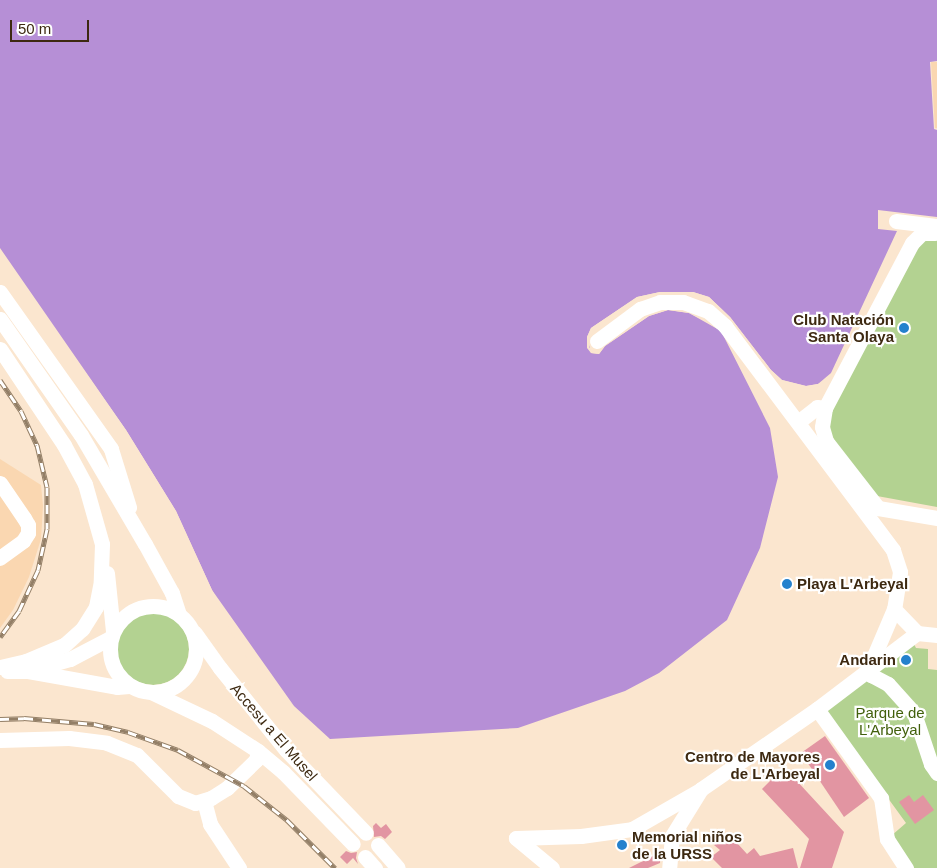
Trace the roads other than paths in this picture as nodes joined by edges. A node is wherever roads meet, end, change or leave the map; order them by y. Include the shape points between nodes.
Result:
1 (896, 221) dead end
2 (0, 292) edge
3 (0, 319) edge
4 (597, 341) dead end
5 (0, 349) edge
6 (56, 375) junction
7 (825, 408) junction
8 (798, 422) junction
9 (81, 435) junction
10 (0, 484) edge
11 (873, 512) junction
12 (937, 518) edge
13 (134, 523) junction
14 (102, 544) junction
15 (0, 558) edge
16 (894, 609) junction
17 (179, 614) junction
18 (190, 626) junction
19 (918, 633) junction
20 (112, 634) junction
21 (937, 635) edge
22 (0, 668) edge
23 (868, 670) junction
24 (28, 672) junction
25 (129, 686) junction
26 (153, 693) junction
27 (817, 709) junction
28 (0, 740) edge
29 (252, 754) junction
30 (937, 773) edge
31 (701, 789) junction
32 (204, 800) junction
33 (656, 815) junction
34 (366, 833) dead end
35 (672, 836) junction
36 (353, 844) dead end
37 (378, 846) dead end
38 (239, 868) edge
39 (398, 868) edge
40 (552, 868) edge
41 (669, 868) edge
42 (906, 868) edge

1 - 7 street via 934,226 934,233 922,234 912,243
2 - 6 street
3 - 9 street
4 - 8 street via 640,310 660,302 683,302 708,311 725,326
5 - 14 street via 86,484
6 - 9 street
6 - 13 street via 74,395 111,449
7 - 8 street via 817,407
7 - 11 street via 822,427 826,441
8 - 11 street
9 - 13 street
9 - 14 street via 95,485
10 - 15 street via 28,525 23,541
11 - 12 street
11 - 16 street via 894,550 900,572
13 - 17 street via 172,593
14 - 20 street
14 - 22 street via 101,581 96,606 82,629 64,645
16 - 19 street
16 - 23 street
17 - 18 street, Accesu a El Musel
17 - 20 street, Accesu a El Musel via 165,607 134,610 122,618
18 - 26 street, Accesu a El Musel via 196,640 196,656 190,671 181,683
18 - 34 street, Accesu a El Musel via 286,750
19 - 21 street
19 - 23 street
20 - 24 street, Accesu a El Musel via 70,659
20 - 25 street via 109,654 113,668
22 - 24 street, Accesu a El Musel
23 - 27 street
23 - 30 street via 888,684 914,713
24 - 25 street, Accesu a El Musel via 117,687
25 - 26 street, Accesu a El Musel
26 - 29 street, Accesu a El Musel via 227,731
27 - 31 street
27 - 42 street via 881,798 887,839
28 - 32 street via 69,738 107,743 137,755 178,796 195,803
29 - 32 street via 256,760 227,788
29 - 36 street, Accesu a El Musel via 283,772
31 - 33 street
31 - 35 street
32 - 38 street via 210,824
33 - 35 street
33 - 40 street via 632,829 581,836 516,838
35 - 41 street
37 - 39 street

